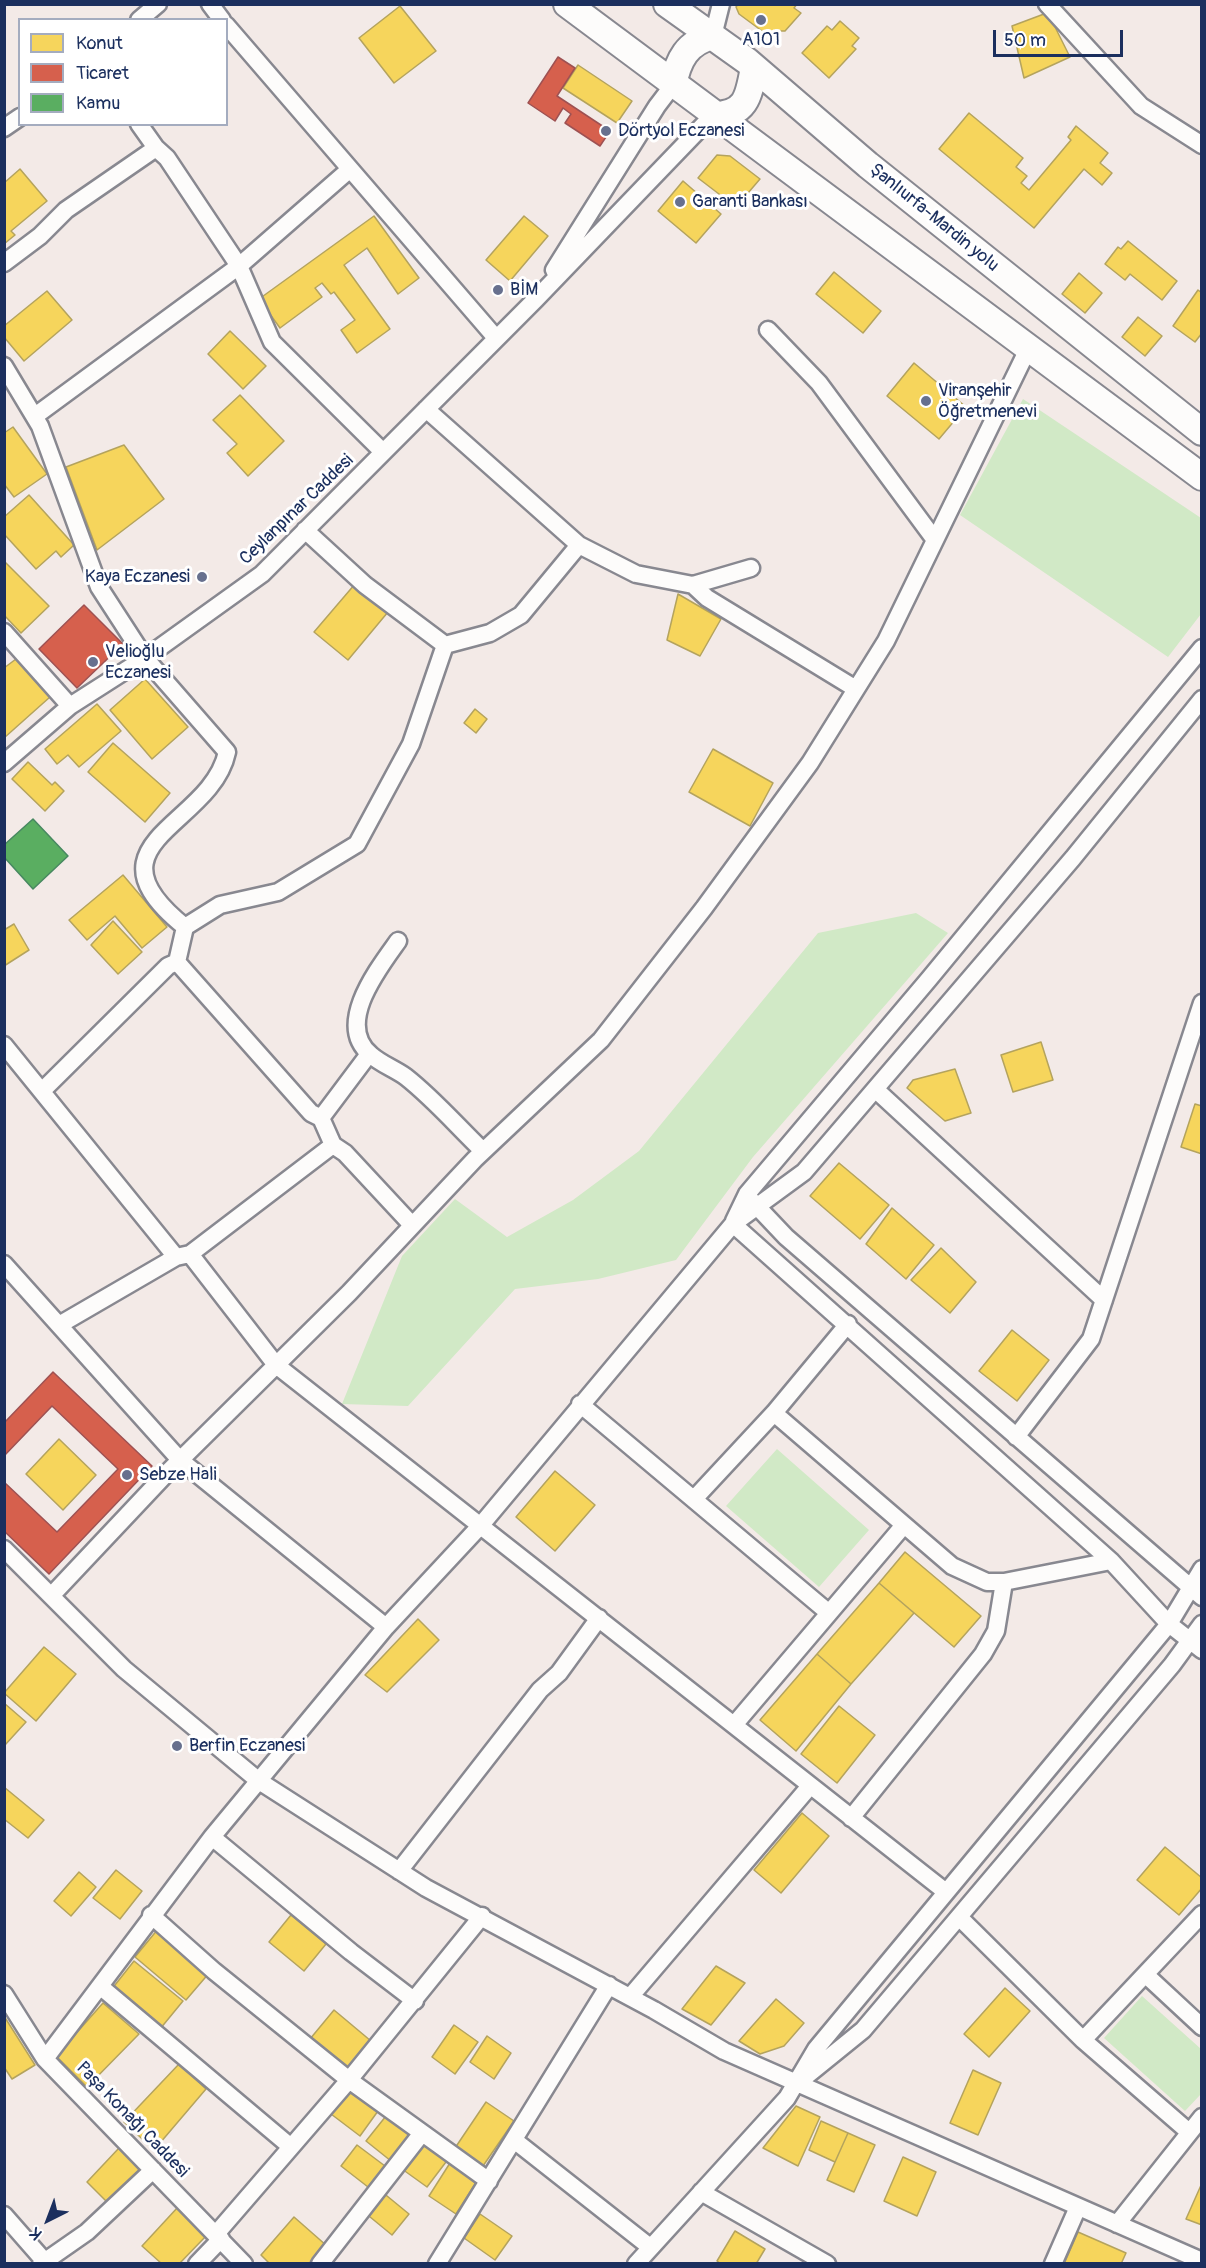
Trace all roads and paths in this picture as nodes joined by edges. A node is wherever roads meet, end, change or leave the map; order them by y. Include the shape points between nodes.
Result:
1 (158, 4) edge
2 (210, 4) edge
3 (567, 4) edge
4 (667, 4) edge
5 (721, 4) edge
6 (1047, 4) edge
7 (142, 18) edge
8 (220, 18) edge
9 (228, 27) edge
10 (713, 36) junction
11 (754, 67) junction
12 (673, 85) junction
13 (713, 115) junction
14 (18, 118) edge
15 (141, 126) edge
16 (4, 128) edge
17 (1202, 145) edge
18 (156, 148) junction
19 (349, 170) junction
20 (4, 263) edge
21 (239, 266) junction
22 (536, 299) junction
23 (768, 330) dead end
24 (496, 338) junction
25 (1028, 349) junction
26 (4, 366) edge
27 (426, 409) junction
28 (35, 416) junction
29 (1202, 432) edge
30 (383, 452) junction
31 (1202, 477) edge
32 (305, 530) junction
33 (935, 540) junction
34 (579, 544) junction
35 (750, 568) dead end
36 (693, 585) junction
37 (4, 632) edge
38 (445, 645) junction
39 (1202, 648) edge
40 (146, 658) junction
41 (855, 689) junction
42 (1202, 699) edge
43 (70, 706) junction
44 (4, 763) edge
45 (185, 927) junction
46 (398, 942) dead end
47 (177, 962) junction
48 (1202, 1004) edge
49 (4, 1045) edge
50 (369, 1054) junction
51 (875, 1089) junction
52 (43, 1090) junction
53 (321, 1118) junction
54 (333, 1145) junction
55 (483, 1151) junction
56 (751, 1201) junction
57 (733, 1224) junction
58 (412, 1225) junction
59 (183, 1256) junction
60 (5, 1267) edge
61 (1104, 1300) junction
62 (848, 1324) junction
63 (59, 1325) junction
64 (276, 1365) junction
65 (580, 1404) junction
66 (774, 1413) junction
67 (1016, 1437) junction
68 (180, 1460) junction
69 (694, 1499) junction
70 (481, 1525) junction
71 (904, 1525) junction
72 (4, 1549) edge
73 (1111, 1561) junction
74 (1202, 1569) edge
75 (1004, 1582) junction
76 (1196, 1593) edge
77 (51, 1596) junction
78 (829, 1613) junction
79 (598, 1618) junction
80 (1169, 1624) junction
81 (1202, 1624) edge
82 (386, 1627) junction
83 (1195, 1646) edge
84 (734, 1725) junction
85 (259, 1780) junction
86 (810, 1785) junction
87 (851, 1818) junction
88 (212, 1837) junction
89 (399, 1871) junction
90 (946, 1892) junction
91 (1202, 1914) edge
92 (151, 1915) junction
93 (482, 1916) junction
94 (959, 1917) junction
95 (1146, 1976) junction
96 (609, 1985) junction
97 (101, 1987) junction
98 (4, 1994) edge
99 (630, 1997) junction
100 (415, 2001) junction
101 (1202, 2027) edge
102 (1083, 2040) junction
103 (45, 2059) junction
104 (349, 2080) junction
105 (797, 2083) junction
106 (1202, 2117) edge
107 (1189, 2132) junction
108 (422, 2133) junction
109 (514, 2140) junction
110 (291, 2147) junction
111 (153, 2170) junction
112 (489, 2181) junction
113 (701, 2192) junction
114 (1078, 2207) junction
115 (4, 2215) edge
116 (1117, 2224) junction
117 (219, 2236) junction
118 (642, 2258) edge
119 (1194, 2260) edge
120 (44, 2263) edge
121 (197, 2264) edge
122 (244, 2264) edge
123 (320, 2264) edge
124 (437, 2264) edge
125 (826, 2264) edge
126 (1053, 2264) edge

1 - 7 street
2 - 8 street
3 - 12 highway
4 - 10 highway, Şanlıurfa-Mardin yolu
5 - 10 street
6 - 17 street via 1141,105
9 - 19 street
10 - 11 highway, Şanlıurfa-Mardin yolu
10 - 12 highway via 687,48 676,67
11 - 13 highway via 747,100 735,112
11 - 29 highway, Şanlıurfa-Mardin yolu via 868,165
12 - 13 highway
12 - 22 street
13 - 22 street
13 - 25 highway
14 - 16 street
15 - 18 street
18 - 20 street via 66,210
18 - 21 street via 167,158
19 - 21 street
19 - 24 street
21 - 28 street
21 - 30 street via 272,342
22 - 24 street, Ceylanpınar Caddesi
23 - 33 street via 819,383
24 - 27 street, Ceylanpınar Caddesi
25 - 31 highway
25 - 33 street
26 - 28 street
27 - 30 street, Ceylanpınar Caddesi
27 - 34 street
28 - 40 street via 99,587
30 - 32 street, Ceylanpınar Caddesi
32 - 38 street via 365,585
32 - 40 street, Ceylanpınar Caddesi via 262,574
33 - 41 street via 886,641
34 - 36 street via 636,574
34 - 38 street via 521,615 490,633
35 - 36 street
36 - 41 street via 707,598
37 - 43 street
38 - 45 street via 411,744 357,844 278,892 220,905
39 - 56 street
40 - 43 street, Ceylanpınar Caddesi
40 - 45 street via 228,752 208,792 160,834 146,854 143,868 148,884 162,908
41 - 55 street via 810,763 601,1040
42 - 51 street via 1073,858
43 - 44 street, Ceylanpınar Caddesi
45 - 47 street
46 - 50 street via 373,977 356,1019 356,1029
47 - 52 street via 168,966
47 - 53 street via 311,1113
48 - 61 street
49 - 52 street
50 - 53 street
50 - 55 street via 406,1078
51 - 56 street via 804,1172
51 - 61 street
52 - 59 street
53 - 54 street
54 - 58 street
54 - 59 street
55 - 58 street
56 - 57 street
56 - 67 street
57 - 62 street
57 - 65 street
58 - 64 street
59 - 63 street
59 - 64 street
60 - 63 street
61 - 67 street via 1090,1340
62 - 66 street
62 - 73 street
63 - 68 street
64 - 68 street
64 - 70 street
65 - 69 street
65 - 70 street
66 - 69 street
66 - 71 street
67 - 76 street
68 - 77 street
68 - 82 street
69 - 78 street
70 - 79 street
70 - 82 street
71 - 75 street via 952,1566 987,1582
71 - 78 street
72 - 77 street
73 - 75 street
73 - 80 street
74 - 76 street
75 - 87 street via 996,1630 983,1654
76 - 80 street
77 - 85 street via 124,1670
78 - 84 street
79 - 84 street
79 - 89 street via 559,1673 533,1699
80 - 83 street
80 - 90 street
81 - 83 street
82 - 85 street
83 - 94 street via 1173,1665
84 - 86 street
85 - 88 street
85 - 89 street
86 - 87 street
86 - 99 street
87 - 90 street
88 - 92 street
88 - 100 street
89 - 93 street
90 - 105 street via 816,2049
91 - 95 street
92 - 97 street
92 - 104 street
93 - 96 street
93 - 100 street
94 - 102 street
94 - 105 street via 863,2030
95 - 101 street
95 - 102 street
96 - 99 street
96 - 109 street
97 - 103 street
97 - 110 street
98 - 103 street, Paşa Konağı Caddesi
99 - 105 street via 724,2051
100 - 104 street
102 - 107 street
103 - 111 street, Paşa Konağı Caddesi
104 - 108 street
104 - 110 street
105 - 113 street
105 - 114 street
106 - 107 street
107 - 116 street
108 - 112 street
108 - 123 street
109 - 112 street
109 - 118 street
110 - 117 street
111 - 117 street, Paşa Konağı Caddesi
111 - 120 street via 87,2232
112 - 124 street
113 - 118 street
113 - 125 street
114 - 116 street
114 - 126 street
115 - 120 street
116 - 119 street
117 - 121 street
117 - 122 street, Paşa Konağı Caddesi

